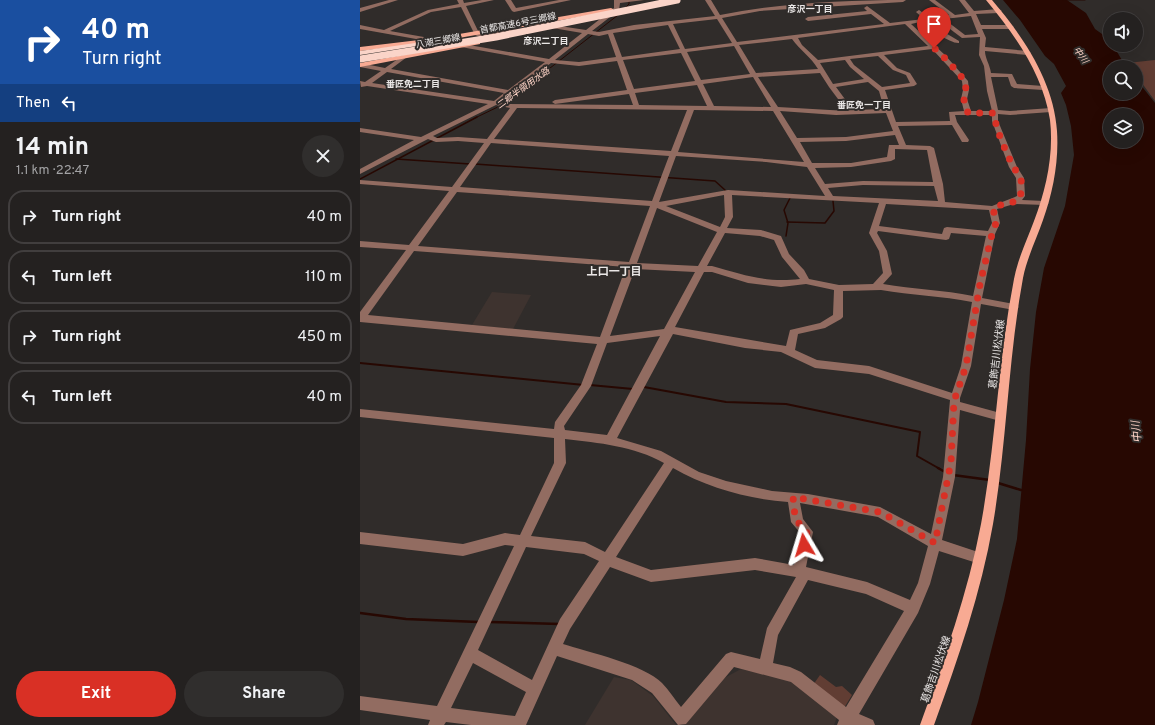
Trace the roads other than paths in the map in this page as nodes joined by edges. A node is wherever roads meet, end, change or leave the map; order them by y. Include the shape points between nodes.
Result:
1 (394, 0) edge
2 (491, 0) edge
3 (508, 0) edge
4 (568, 0) edge
5 (641, 0) edge
6 (660, 0) edge
7 (667, 0) edge
8 (678, 0) edge
9 (708, 0) edge
10 (791, 0) edge
11 (878, 0) edge
12 (903, 0) edge
13 (932, 0) edge
14 (962, 0) edge
15 (989, 0) edge
16 (461, 2) edge
17 (860, 2) junction
18 (618, 3) edge
19 (630, 3) edge
20 (866, 7) junction
21 (360, 10) edge
22 (999, 11) junction
23 (872, 12) junction
24 (919, 12) dead end
25 (802, 13) junction
26 (973, 14) junction
27 (590, 16) junction
28 (607, 17) junction
29 (718, 17) junction
30 (956, 17) junction
31 (940, 19) junction
32 (928, 20) junction
33 (922, 21) junction
34 (535, 23) junction
35 (670, 23) junction
36 (907, 23) junction
37 (889, 26) junction
38 (360, 27) edge
39 (559, 27) junction
40 (1011, 27) junction
41 (817, 29) junction
42 (385, 31) junction
43 (537, 31) junction
44 (980, 31) junction
45 (589, 32) junction
46 (610, 32) junction
47 (938, 32) junction
48 (476, 33) junction
49 (920, 35) junction
50 (794, 37) junction
51 (436, 40) junction
52 (957, 42) dead end
53 (735, 44) junction
54 (465, 46) junction
55 (933, 47) junction
56 (983, 49) junction
57 (360, 51) edge
58 (683, 51) junction
59 (1028, 53) junction
60 (880, 55) junction
61 (405, 56) junction
62 (619, 59) junction
63 (847, 59) junction
64 (551, 60) junction
65 (360, 62) edge
66 (817, 62) junction
67 (385, 70) junction
68 (822, 71) junction
69 (988, 74) junction
70 (754, 75) junction
71 (868, 80) junction
72 (699, 82) junction
73 (362, 85) edge
74 (831, 86) junction
75 (1043, 88) junction
76 (881, 89) junction
77 (508, 92) junction
78 (631, 92) junction
79 (495, 103) junction
80 (516, 106) junction
81 (637, 108) junction
82 (691, 108) junction
83 (711, 108) junction
84 (775, 109) junction
85 (1051, 110) junction
86 (888, 111) junction
87 (851, 112) junction
88 (995, 112) junction
89 (968, 113) junction
90 (954, 123) junction
91 (893, 124) junction
92 (360, 130) edge
93 (897, 132) junction
94 (424, 138) junction
95 (794, 140) junction
96 (964, 140) dead end
97 (489, 142) junction
98 (903, 146) junction
99 (674, 154) junction
100 (810, 165) junction
101 (360, 172) edge
102 (360, 182) edge
103 (939, 184) junction
104 (823, 186) junction
105 (455, 189) junction
106 (728, 192) junction
107 (831, 199) junction
108 (883, 202) junction
109 (1015, 202) junction
110 (1045, 203) junction
111 (655, 204) junction
112 (942, 204) junction
113 (993, 208) junction
114 (874, 228) junction
115 (722, 230) junction
116 (992, 234) junction
117 (360, 244) edge
118 (412, 248) junction
119 (632, 265) junction
120 (702, 269) junction
121 (806, 281) junction
122 (874, 287) junction
123 (839, 288) junction
124 (977, 299) junction
125 (1014, 307) junction
126 (360, 319) edge
127 (669, 331) junction
128 (603, 341) junction
129 (790, 352) junction
130 (954, 401) junction
131 (360, 413) edge
132 (1000, 417) junction
133 (558, 433) junction
134 (610, 440) junction
135 (671, 462) junction
136 (793, 497) junction
137 (360, 538) edge
138 (522, 541) junction
139 (935, 543) junction
140 (607, 558) junction
141 (980, 558) junction
142 (802, 572) junction
143 (913, 608) junction
144 (553, 648) junction
145 (469, 653) junction
146 (765, 667) junction
147 (534, 689) junction
148 (360, 703) edge
149 (439, 718) edge
150 (846, 721) edge
151 (868, 725) edge
152 (927, 725) edge

1 - 21 street
2 - 16 street
3 - 4 street via 514,10
5 - 19 street
6 - 19 main road, 八潮三郷線
7 - 27 highway, 首都高速6号三郷線, bridge
8 - 28 main road, 八潮三郷線, bridge
8 - 65 highway, 首都高速6号三郷線, bridge
9 - 29 street
10 - 25 street
11 - 12 street
11 - 17 street
11 - 20 street via 879,5
13 - 30 street
14 - 26 street
15 - 22 main road, 葛飾吉川松伏線
16 - 42 street via 426,13
16 - 48 street
17 - 20 street
17 - 25 street
18 - 19 main road, 八潮三郷線, bridge
18 - 19 street
18 - 28 street
18 - 34 main road, 八潮三郷線
20 - 23 street
22 - 26 street
22 - 40 main road, 葛飾吉川松伏線
23 - 25 street
23 - 37 street
24 - 32 street
25 - 29 street via 760,9
25 - 41 street
26 - 30 street
26 - 44 street
27 - 57 highway, bridge via 415,45
27 - 65 highway, 首都高速6号三郷線, bridge
28 - 39 main road, 八潮三郷線
28 - 45 street
29 - 35 street
29 - 53 street
30 - 31 street
31 - 32 street
31 - 44 street via 964,38
32 - 33 street
33 - 36 street
33 - 47 street
34 - 39 street
34 - 48 main road, 八潮三郷線
35 - 46 street
35 - 58 street
36 - 37 street
36 - 49 street
37 - 41 street
38 - 42 street
39 - 43 main road, 八潮三郷線
39 - 45 street
40 - 44 street
40 - 59 main road, 葛飾吉川松伏線
41 - 50 street
42 - 51 street
43 - 48 street via 522,29 482,36
43 - 54 main road, 八潮三郷線
44 - 56 street via 984,41
45 - 46 street
45 - 64 street
46 - 62 street
47 - 49 street
47 - 52 street
48 - 51 main road, 八潮三郷線
49 - 55 street
50 - 53 street
50 - 66 street
51 - 54 street
51 - 57 main road, 八潮三郷線
53 - 58 street
53 - 70 street
54 - 61 main road, 八潮三郷線
54 - 64 street
55 - 60 street
55 - 89 street via 965,81 964,100
56 - 59 street
56 - 69 street via 982,55
58 - 62 street
58 - 72 street
59 - 75 main road, 葛飾吉川松伏線
60 - 63 street
60 - 76 street via 895,69 908,74 914,84
61 - 65 main road, 八潮三郷線
61 - 67 street
62 - 64 street via 579,64
62 - 78 street
63 - 66 street
63 - 71 street
64 - 77 street
65 - 67 street
66 - 68 street
67 - 73 street
67 - 77 street
68 - 70 street
68 - 74 street
69 - 75 street via 1010,75 1014,86
69 - 88 street
70 - 72 street
70 - 84 street
71 - 74 street
71 - 76 street
72 - 78 street
72 - 83 street
73 - 79 street
74 - 87 street
75 - 85 main road, 葛飾吉川松伏線
76 - 86 street
77 - 79 street
78 - 80 street
78 - 81 street
79 - 80 street
79 - 94 street
80 - 81 street
80 - 97 street
81 - 82 street
82 - 83 street
82 - 99 street
83 - 84 street
84 - 87 street
84 - 95 street
85 - 88 street
85 - 110 main road, 葛飾吉川松伏線 via 1054,147
86 - 87 street
86 - 91 street
88 - 89 street
88 - 109 street via 998,132 1020,178 1020,196
89 - 90 street via 951,113
90 - 91 street
90 - 96 street
91 - 93 street
92 - 94 street
93 - 95 street via 857,139
93 - 98 street
94 - 97 street
94 - 101 street
95 - 100 street
97 - 99 street
97 - 105 street
98 - 100 street via 892,147 891,159 857,165
98 - 103 street via 930,148
99 - 100 street
99 - 111 street
100 - 104 street
102 - 105 street
103 - 104 street via 863,183
103 - 112 street
104 - 107 street
105 - 111 street
105 - 118 street
106 - 107 street
106 - 111 street
106 - 115 street via 729,217
107 - 108 street
108 - 112 street
108 - 114 street
109 - 110 street
109 - 113 street
110 - 125 main road, 葛飾吉川松伏線 via 1026,252
111 - 115 street
111 - 119 street
112 - 113 street
113 - 116 street via 996,223
114 - 116 street via 946,237 947,230
114 - 122 street via 873,233 883,251 888,271
115 - 120 street
115 - 121 street via 760,233 778,238 785,255
116 - 124 street
117 - 118 street
118 - 119 street
118 - 126 street
119 - 120 street
119 - 128 street
120 - 121 street via 748,280 781,284
120 - 127 street
121 - 123 street
122 - 123 street
122 - 124 street
123 - 129 street via 838,317 822,326 793,332
124 - 125 street
124 - 130 street via 966,366
125 - 132 main road, 葛飾吉川松伏線
126 - 128 street
127 - 128 street
127 - 129 street
127 - 134 street
128 - 133 street via 586,386 559,425
129 - 130 street via 815,364 869,370
130 - 132 street
130 - 139 street via 951,462
131 - 133 street
132 - 141 main road, 葛飾吉川松伏線
133 - 134 street
133 - 138 street via 560,463
134 - 135 street via 657,454
135 - 136 street via 720,485 772,496
135 - 140 street
136 - 139 street via 880,512
136 - 142 street via 797,522 807,532
137 - 138 street via 464,550 505,539
138 - 140 street via 586,548
138 - 145 street
139 - 141 street
139 - 143 street via 924,584
140 - 142 street via 651,576 755,564
140 - 144 street via 564,624
141 - 152 main road, 葛飾吉川松伏線 via 955,647
142 - 143 street via 866,588
142 - 146 street via 772,633
143 - 150 street
144 - 146 street via 634,674 648,681 657,688 681,719 731,659
144 - 147 street
145 - 147 street
145 - 149 street
146 - 150 street via 796,677
147 - 149 street via 519,724
148 - 149 street
150 - 151 street

